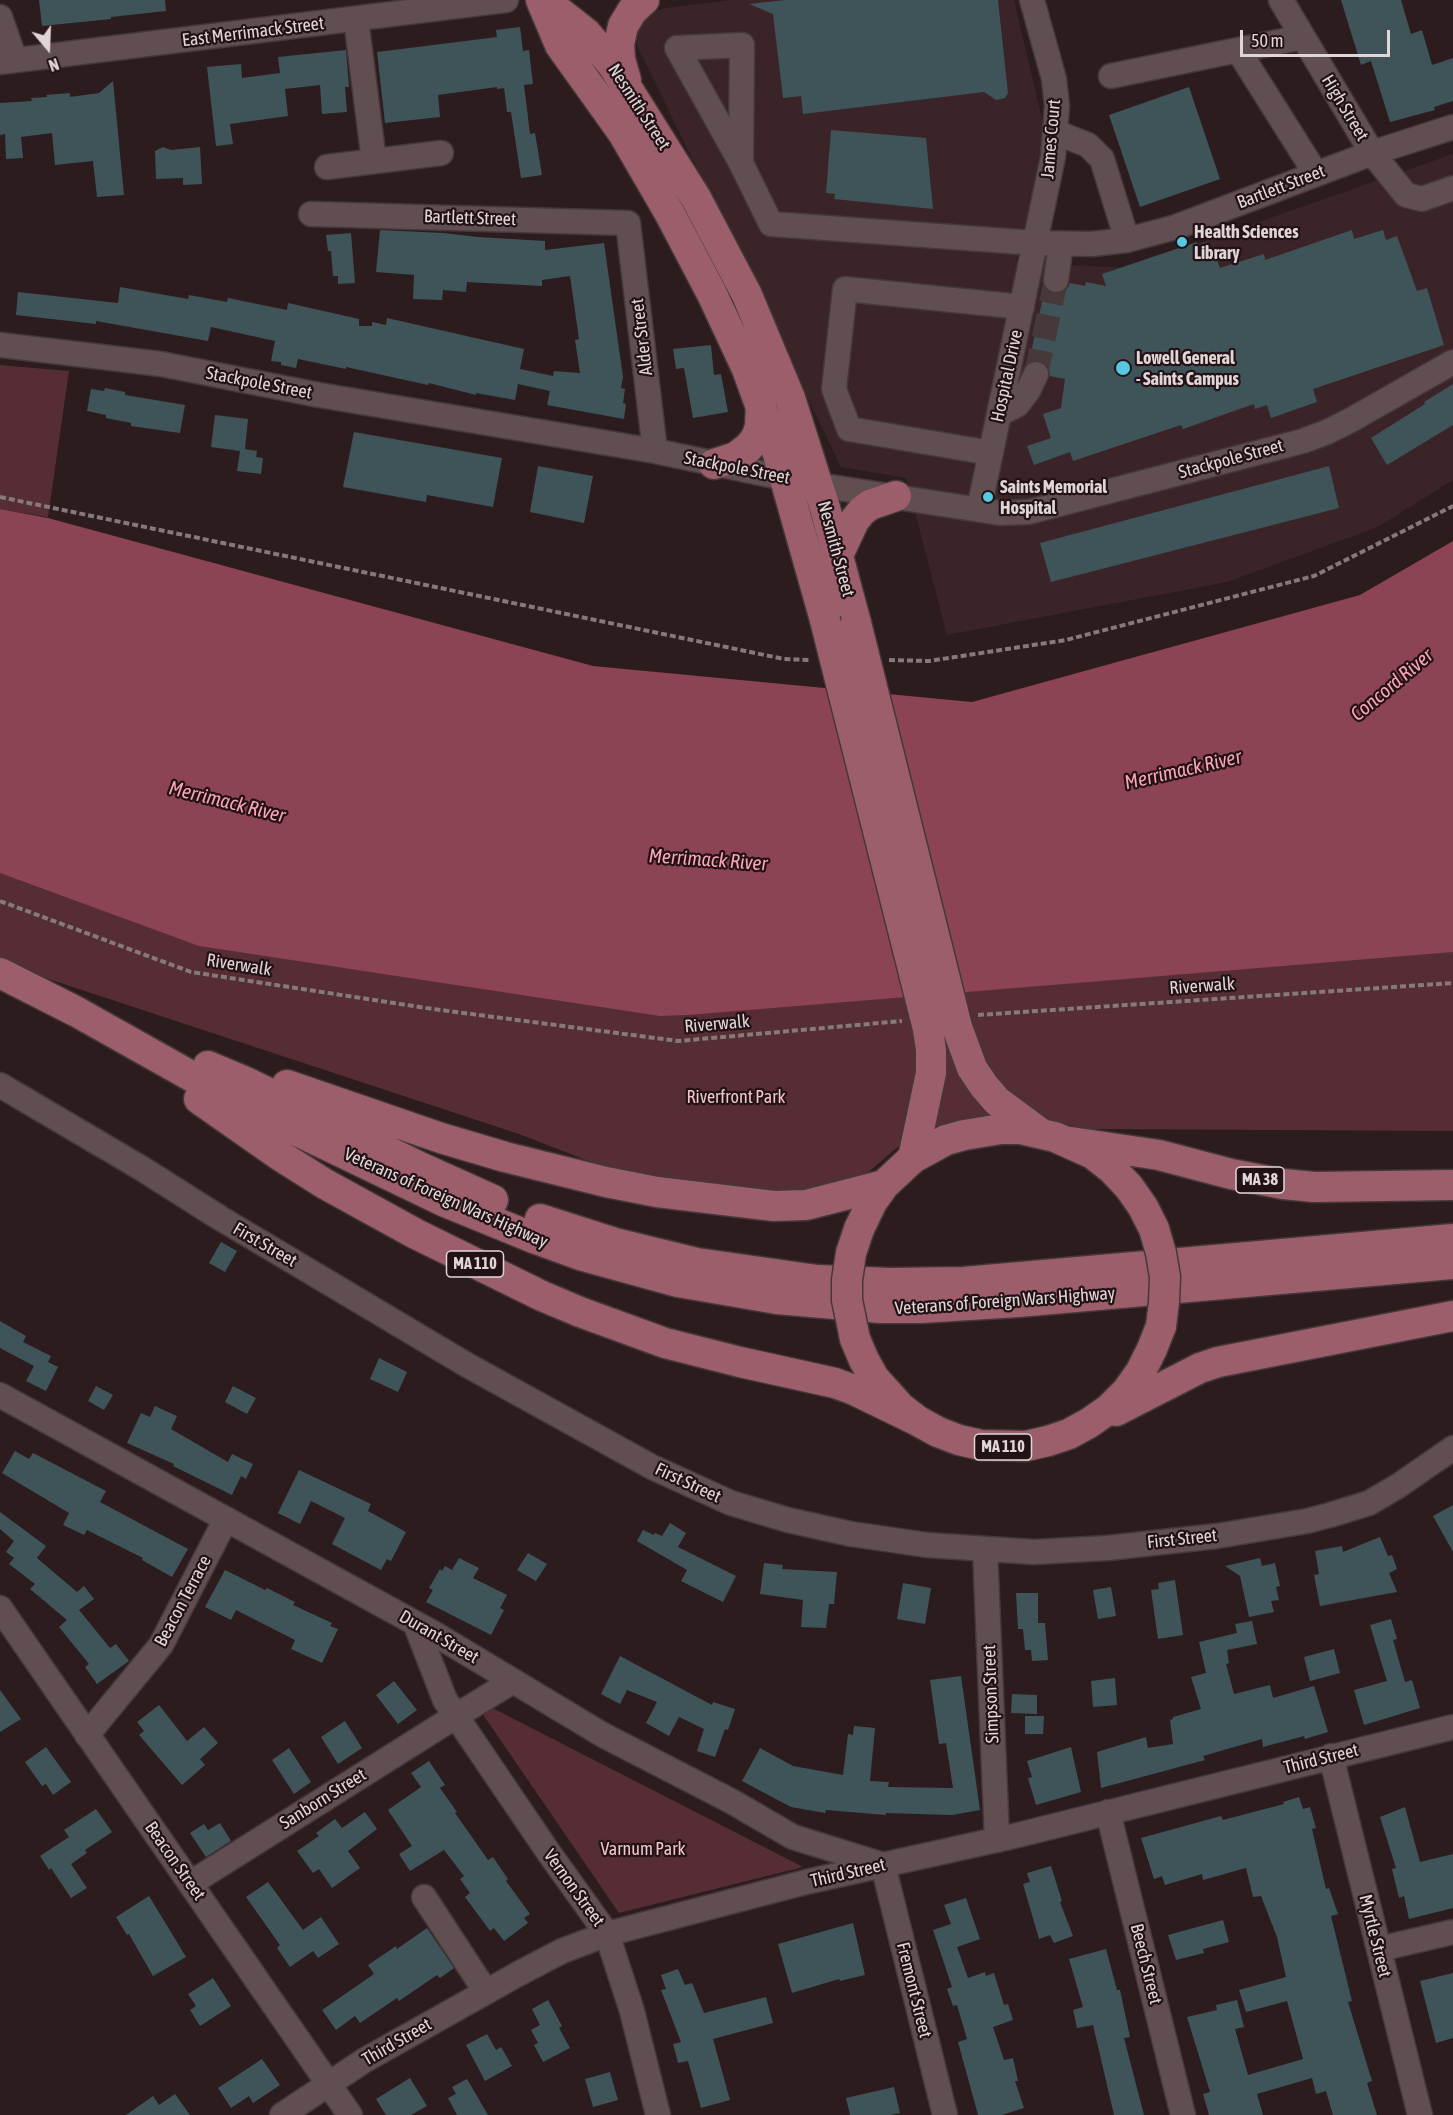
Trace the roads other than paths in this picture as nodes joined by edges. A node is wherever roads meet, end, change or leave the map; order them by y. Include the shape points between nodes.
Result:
1 (506, 0) edge
2 (543, 0) edge
3 (644, 0) edge
4 (1032, 0) edge
5 (1281, 0) edge
6 (0, 17) edge
7 (356, 19) junction
8 (1303, 37) junction
9 (1238, 50) junction
10 (8, 61) edge
11 (1111, 76) dead end
12 (628, 88) junction
13 (1453, 127) edge
14 (1055, 132) junction
15 (441, 153) dead end
16 (1372, 153) junction
17 (374, 161) junction
18 (741, 163) junction
19 (327, 167) dead end
20 (1316, 174) junction
21 (1453, 188) edge
22 (311, 214) dead end
23 (628, 223) joint
24 (1127, 240) junction
25 (1035, 243) junction
26 (1061, 244) junction
27 (1056, 280) tunnel mouth
28 (1022, 307) junction
29 (0, 345) edge
30 (1453, 362) edge
31 (1036, 374) tunnel mouth
32 (761, 404) junction
33 (999, 414) junction
34 (655, 451) junction
35 (991, 453) junction
36 (714, 464) junction
37 (784, 478) junction
38 (818, 485) junction
39 (896, 496) junction
40 (979, 509) junction
41 (838, 555) junction
42 (0, 974) edge
43 (77, 1012) junction
44 (0, 1085) edge
45 (1039, 1132) junction
46 (1071, 1142) junction
47 (913, 1158) junction
48 (884, 1185) junction
49 (1453, 1185) edge
50 (1453, 1239) edge
51 (1453, 1264) edge
52 (1453, 1316) edge
53 (0, 1395) edge
54 (918, 1421) junction
55 (1089, 1423) junction
56 (1453, 1448) edge
57 (226, 1519) junction
58 (985, 1549) junction
59 (0, 1608) edge
60 (415, 1623) junction
61 (513, 1681) junction
62 (456, 1716) junction
63 (1453, 1726) edge
64 (87, 1735) junction
65 (1330, 1756) junction
66 (1108, 1812) junction
67 (997, 1840) junction
68 (883, 1865) junction
69 (190, 1883) junction
70 (424, 1897) dead end
71 (1453, 1932) edge
72 (607, 1934) junction
73 (1378, 1949) junction
74 (486, 1992) junction
75 (328, 2083) junction
76 (282, 2115) edge
77 (350, 2115) edge
78 (658, 2115) edge
79 (945, 2115) edge
80 (1183, 2115) edge
81 (1420, 2115) edge

1 - 7 street, East Merrimack Street
2 - 12 main road, Nesmith Street via 586,33
2 - 32 main road, Nesmith Street via 560,45 623,133 670,214 712,294
3 - 12 main road via 623,26 619,44
4 - 14 street, James Court via 1054,79
5 - 8 street, High Street
6 - 10 street
7 - 10 street, East Merrimack Street
7 - 17 street
8 - 9 street
8 - 16 street, High Street
9 - 11 street
9 - 20 street
12 - 38 main road, Nesmith Street via 696,198 747,295 790,398
13 - 16 street, Bartlett Street
14 - 24 street via 1088,145 1102,159
14 - 25 street, James Court
15 - 17 street
16 - 20 street, Bartlett Street
16 - 21 street, High Street via 1406,195 1422,199
17 - 19 street
18 - 18 street via 742,45 677,48 688,67
18 - 25 street, Bartlett Street via 771,224
20 - 24 street, Bartlett Street via 1176,227
22 - 23 street, Bartlett Street
23 - 34 street, Alder Street
24 - 26 street, Bartlett Street
25 - 26 street, Bartlett Street
25 - 28 street, Hospital Drive
26 - 27 street
28 - 33 street, Hospital Drive
28 - 35 street via 845,289 834,388 849,429
29 - 34 street, Stackpole Street via 160,364 319,395
30 - 40 street, Stackpole Street via 1351,420 1303,441 1029,512
31 - 33 street via 1017,405
32 - 36 main road via 760,427 749,447 736,457
32 - 37 main road, Nesmith Street
33 - 35 street, Hospital Drive
34 - 36 street, Stackpole Street
35 - 40 street, Hospital Drive
36 - 37 street, Stackpole Street
37 - 38 street, Stackpole Street
37 - 47 main road, Nesmith Street, bridge via 825,620 917,1024 931,1050 927,1099
38 - 39 street, Stackpole Street
38 - 41 main road, Nesmith Street
39 - 40 street, Stackpole Street
39 - 41 main road via 862,511
41 - 45 main road, Nesmith Street, bridge via 967,1021 972,1068 996,1101
42 - 43 main road, Veterans of Foreign Wars Highway / MA 110
43 - 48 main road, MA 110 via 441,1138 606,1182 774,1206 806,1205
43 - 50 main road, Veterans of Foreign Wars Highway via 246,1082 466,1189 544,1220 651,1253 743,1270 836,1281 964,1282
43 - 51 main road, Veterans of Foreign Wars Highway via 239,1103 443,1201 580,1255 716,1289 829,1305 921,1308
43 - 54 main road, MA 110 via 279,1155 370,1210 468,1261 619,1327 665,1343 835,1383
44 - 58 street, First Street via 467,1365 652,1467 731,1503 819,1527 891,1541
45 - 46 main road, MA 110
45 - 47 main road via 1001,1129 974,1133 946,1140
46 - 49 main road, MA 38 via 1159,1155 1284,1184
46 - 55 main road, MA 110, bridge via 1112,1169 1143,1207 1154,1229 1165,1277 1161,1326 1141,1371 1127,1391
47 - 48 main road, MA 110
48 - 54 main road, bridge via 859,1229 849,1262 847,1300 855,1339 874,1378
52 - 55 main road via 1218,1362
53 - 57 street, Durant Street
54 - 55 main road, MA 110 via 959,1440 1003,1447 1048,1441
56 - 58 street, First Street via 1368,1503 1307,1521 1108,1548 1034,1552
57 - 60 street, Durant Street
57 - 64 street, Beacon Terrace via 161,1645
58 - 67 street, Simpson Street
59 - 64 street, Beacon Street
60 - 61 street, Durant Street
60 - 62 street, Vernon Street via 445,1700
61 - 62 street
61 - 68 street, Durant Street via 603,1735 793,1837
62 - 69 street, Sanborn Street
62 - 72 street, Vernon Street
63 - 65 street, Third Street
64 - 69 street, Beacon Street
65 - 66 street, Third Street
65 - 73 street, Myrtle Street
66 - 67 street, Third Street
66 - 80 street, Beech Street
67 - 68 street, Third Street
68 - 72 street, Third Street
68 - 79 street, Fremont Street
69 - 75 street, Beacon Street
70 - 74 street
71 - 73 street
72 - 74 street, Third Street via 562,1951
72 - 78 street, Vernon Street via 632,2011
73 - 81 street, Myrtle Street
74 - 75 street, Third Street
75 - 76 street, Third Street
75 - 77 street, Beacon Street

